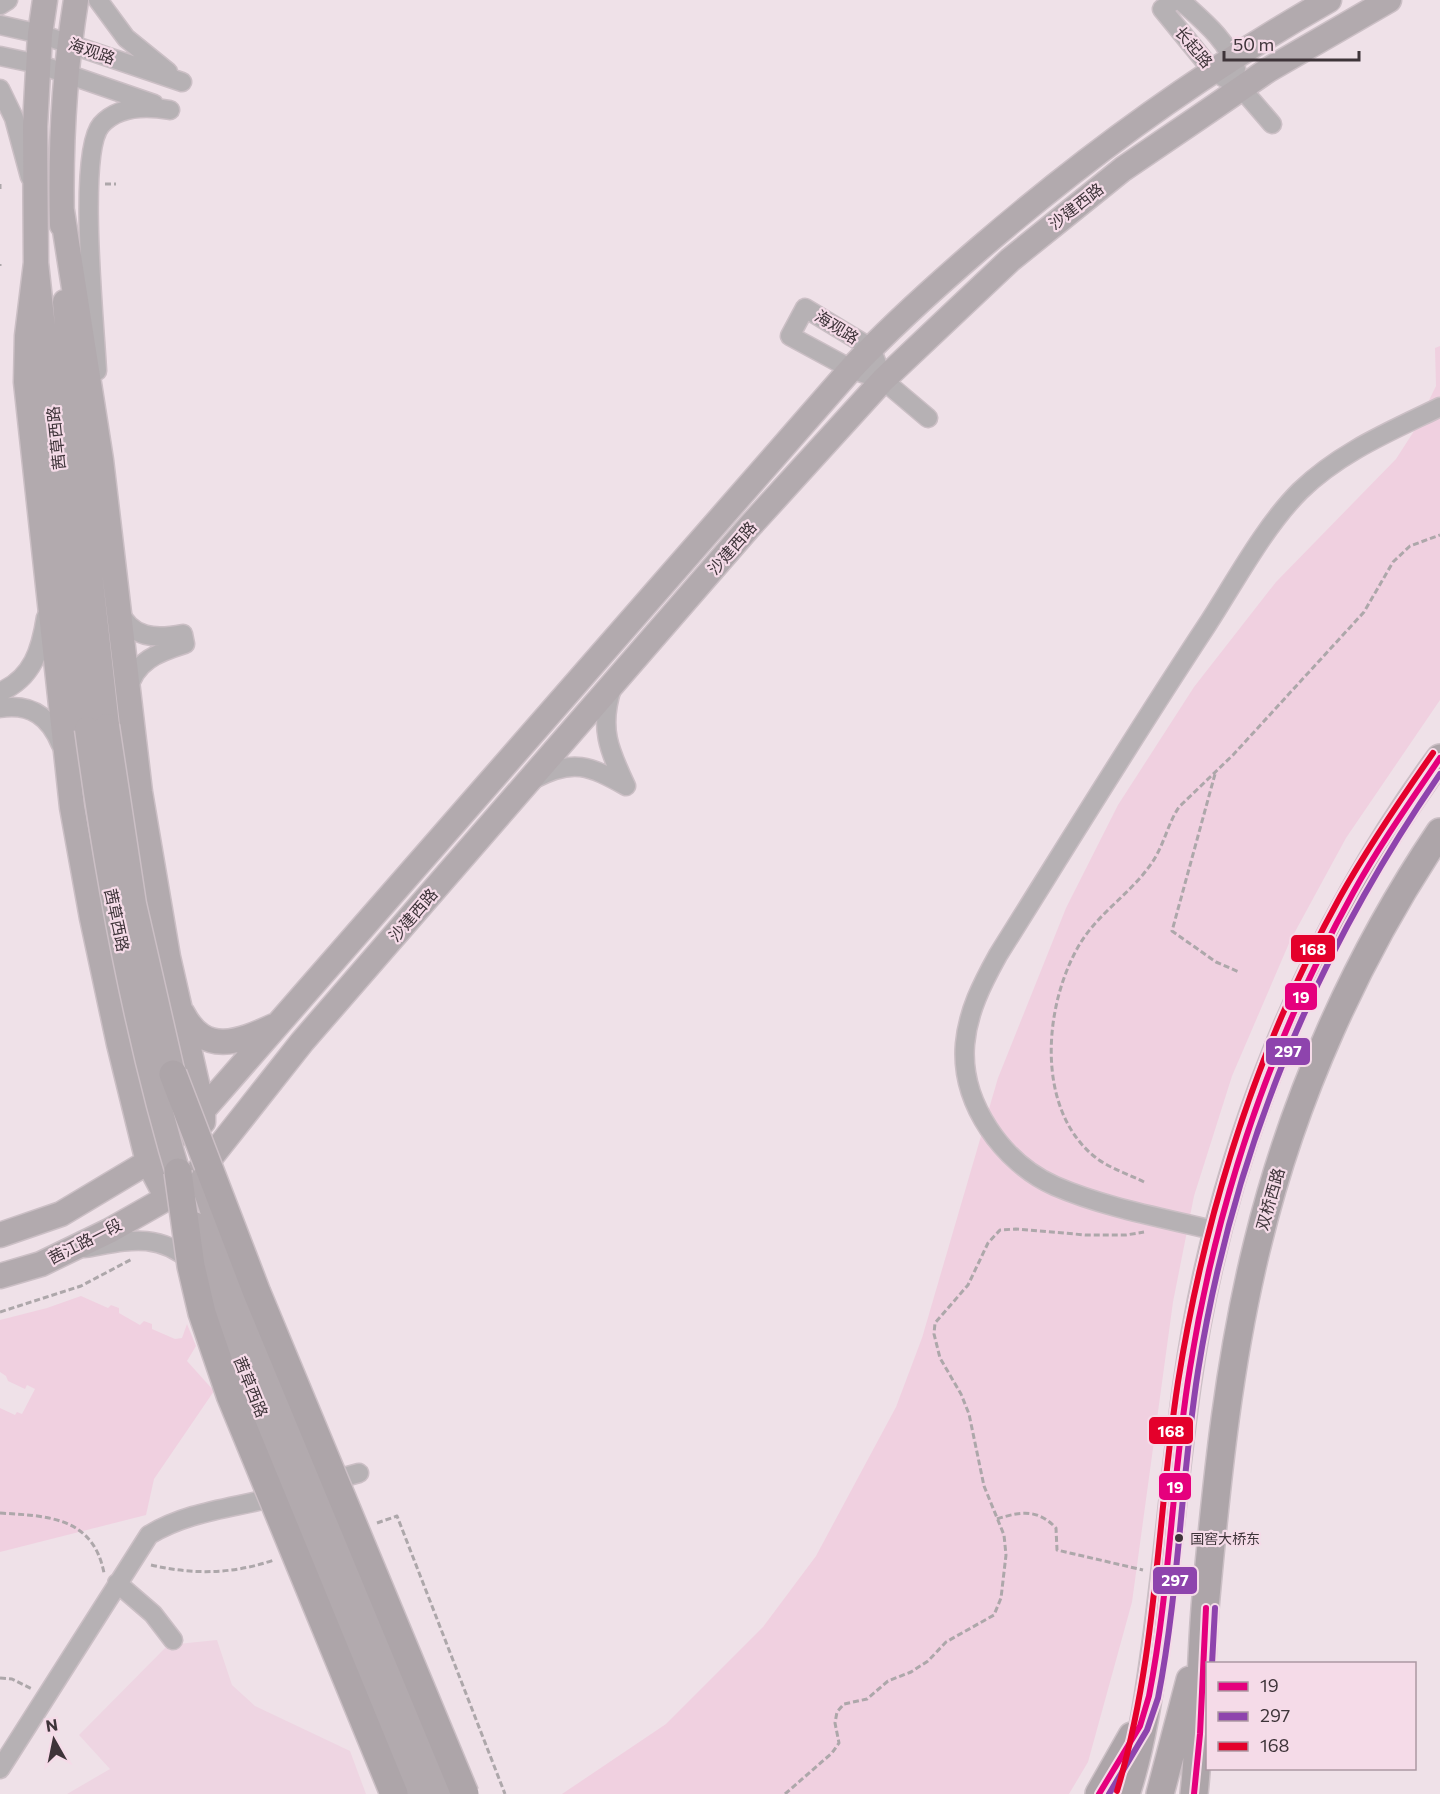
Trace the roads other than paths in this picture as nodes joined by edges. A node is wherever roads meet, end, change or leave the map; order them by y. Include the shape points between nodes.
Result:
1 (8, 0) edge
2 (45, 0) edge
3 (76, 0) edge
4 (98, 0) edge
5 (1175, 0) edge
6 (1180, 0) edge
7 (1329, 0) edge
8 (1389, 0) edge
9 (0, 4) edge
10 (0, 26) edge
11 (40, 34) junction
12 (69, 43) junction
13 (0, 56) edge
14 (1233, 56) junction
15 (38, 64) junction
16 (1212, 70) junction
17 (66, 73) junction
18 (182, 82) junction
19 (1241, 88) junction
20 (0, 89) edge
21 (170, 110) junction
22 (1272, 124) dead end
23 (34, 193) junction
24 (62, 211) junction
25 (36, 263) junction
26 (871, 348) junction
27 (851, 369) junction
28 (883, 380) junction
29 (1440, 407) edge
30 (928, 418) dead end
31 (101, 460) junction
32 (48, 603) junction
33 (118, 606) junction
34 (612, 686) junction
35 (0, 692) edge
36 (128, 699) junction
37 (0, 708) edge
38 (97, 728) junction
39 (65, 754) junction
40 (1440, 758) edge
41 (527, 783) junction
42 (1440, 832) edge
43 (168, 957) junction
44 (102, 972) junction
45 (179, 1005) junction
46 (282, 1023) junction
47 (173, 1074) junction
48 (203, 1110) junction
49 (148, 1162) junction
50 (204, 1166) junction
51 (178, 1172) junction
52 (167, 1198) junction
53 (1217, 1232) junction
54 (0, 1235) edge
55 (230, 1247) junction
56 (76, 1249) junction
57 (192, 1262) junction
58 (0, 1276) edge
59 (359, 1473) dead end
60 (315, 1485) junction
61 (276, 1497) junction
62 (112, 1590) junction
63 (1206, 1600) junction
64 (173, 1640) dead end
65 (1147, 1709) junction
66 (0, 1769) edge
67 (394, 1794) edge
68 (418, 1794) edge
69 (440, 1794) edge
70 (465, 1794) edge
71 (1099, 1794) edge
72 (1126, 1794) edge
73 (1160, 1794) edge
74 (1194, 1794) edge

1 - 9 street
2 - 11 main road, 茜草西路
3 - 12 main road, 茜草西路
4 - 18 street via 126,38
5 - 16 street, 长起路 via 1162,9
6 - 14 street, 长起路
7 - 14 main road, 沙建西路
8 - 19 main road, 沙建西路
10 - 11 street, 海观路
11 - 12 street, 海观路
11 - 15 main road, 茜草西路
12 - 17 main road, 茜草西路
12 - 18 street, 海观路
13 - 15 street, 海观路
14 - 16 main road, 沙建西路
14 - 19 street, 长起路
15 - 17 street, 海观路
15 - 23 main road, 茜草西路
16 - 19 street, 长起路
16 - 26 main road, 沙建西路 via 1037,200 956,268
17 - 21 street, 海观路
17 - 24 main road, 茜草西路
18 - 21 street
19 - 22 street
19 - 28 main road, 沙建西路 via 1059,219
20 - 23 street via 14,118
21 - 31 street via 147,106 114,116 102,124 91,151 91,256
23 - 25 main road, 茜草西路
24 - 31 main road
24 - 38 main road, 茜草西路 via 66,333
25 - 32 main road via 26,382
25 - 38 main road, 茜草西路
26 - 27 main road, 沙建西路
26 - 27 street, 海观路 via 805,308 790,336
26 - 28 street, 海观路
27 - 28 street, 海观路
27 - 46 main road, 沙建西路
28 - 30 street
28 - 34 main road, 沙建西路
29 - 53 street via 1335,462 1300,491 1274,523 1159,697 998,955 971,1013 965,1046 967,1076 988,1128 1006,1152 1054,1185
31 - 33 main road
32 - 35 street via 33,665 15,684
32 - 39 main road
33 - 36 main road
33 - 36 street via 135,632 158,638 183,634 185,644 143,663 129,687
34 - 41 main road, 沙建西路
34 - 41 street via 605,730 626,786 584,766 549,771
36 - 43 main road via 141,803
37 - 39 street via 18,707 42,716 50,723
38 - 47 main road, 茜草西路, bridge
38 - 51 main road, 茜草西路, bridge via 114,909
39 - 44 main road
40 - 53 highway via 1366,868 1310,975 1263,1082
41 - 50 main road, 沙建西路 via 302,1042
42 - 63 highway, 双桥西路 via 1350,989 1305,1093 1263,1219 1228,1391
43 - 44 main road
43 - 45 main road
44 - 49 main road
45 - 46 main road via 189,1026 218,1043 242,1039
45 - 48 main road
46 - 48 main road, 沙建西路
47 - 69 main road, 茜草西路, bridge via 221,1244 269,1380
47 - 70 highway, bridge via 257,1293
48 - 49 main road, 沙建西路
48 - 50 main road
49 - 52 main road
49 - 54 main road via 61,1214
50 - 52 main road, 沙建西路
50 - 55 street
51 - 67 highway, bridge via 191,1266 202,1313 230,1395
51 - 68 main road, 茜草西路, bridge via 250,1387
52 - 56 main road, 茜江路一段
52 - 57 street
53 - 65 highway via 1187,1385
55 - 57 street
55 - 60 street
56 - 57 street via 150,1240 177,1248
56 - 58 main road, 茜江路一段
57 - 61 street
59 - 60 street
60 - 61 street
61 - 62 street via 226,1506 163,1527 149,1535
62 - 64 street via 153,1614
62 - 66 street
63 - 73 highway via 1185,1706
63 - 74 highway
65 - 71 highway
65 - 72 highway

